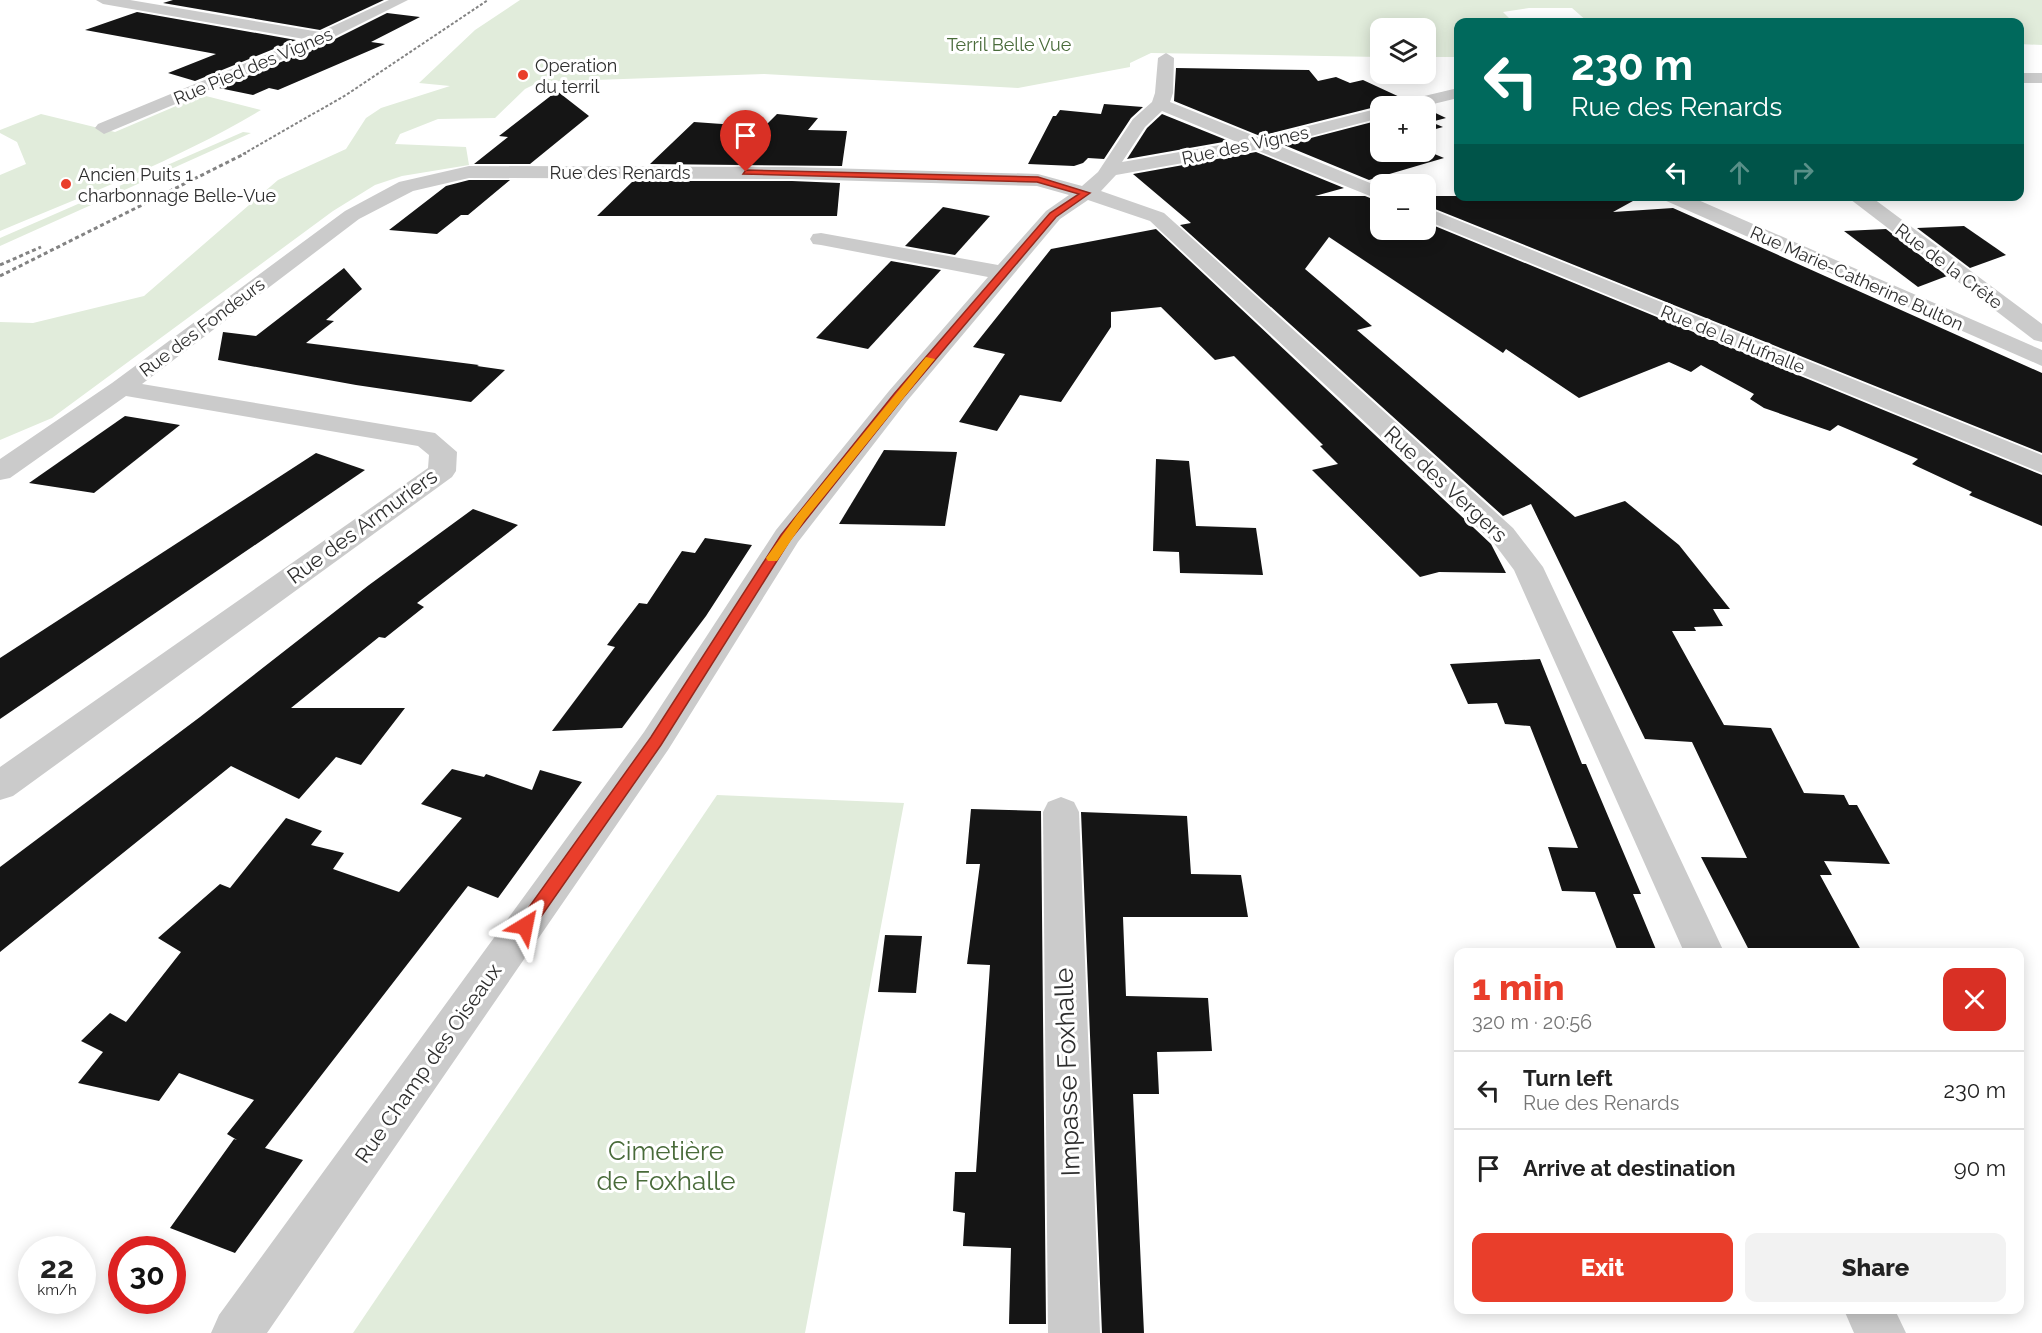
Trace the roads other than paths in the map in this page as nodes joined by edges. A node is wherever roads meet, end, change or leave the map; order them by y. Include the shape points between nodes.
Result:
1 (104, 0) edge
2 (401, 0) edge
3 (322, 37) junction
4 (1166, 58) dead end
5 (2024, 78) edge
6 (2042, 78) edge
7 (1453, 98) edge
8 (1436, 101) edge
9 (1160, 104) junction
10 (1370, 116) edge
11 (104, 128) dead end
12 (1260, 144) junction
13 (1097, 182) junction
14 (406, 186) joint
15 (1370, 190) edge
16 (1682, 201) edge
17 (1863, 201) edge
18 (1436, 217) edge
19 (821, 239) dead end
20 (1004, 273) junction
21 (2042, 335) edge
22 (2042, 359) edge
23 (121, 388) junction
24 (2042, 465) edge
25 (0, 472) edge
26 (0, 786) edge
27 (1060, 812) dead end
28 (1702, 948) edge
29 (1871, 1314) edge
30 (237, 1333) edge
31 (1074, 1333) edge
32 (1880, 1333) edge

1 - 3 street
2 - 3 street, Rue Pied des Vignes
3 - 11 street, Rue Pied des Vignes
4 - 9 street
5 - 6 street
7 - 8 street
9 - 12 street
9 - 13 street, Rue Champ des Oiseaux via 1139,123
10 - 12 street, Rue des Vignes
12 - 13 street, Rue des Vignes
12 - 15 street
13 - 14 street, Rue des Renards via 792,172 469,172
13 - 20 street, Rue Champ des Oiseaux via 1053,215
13 - 28 street, Rue des Vergers via 1157,217 1503,535 1528,567
14 - 23 street, Rue des Fondeurs via 352,215
16 - 22 street, Rue Marie-Catherine Bulton
17 - 21 street, Rue de la Crête
18 - 24 street, Rue de la Hufnalle
19 - 20 street
20 - 30 street, Rue Champ des Oiseaux via 898,396 786,537 656,741
23 - 25 street, Rue des Fondeurs
23 - 26 street, Rue des Armuriers via 426,439 443,452 442,471
27 - 31 street, Impasse Foxhalle
29 - 32 street

